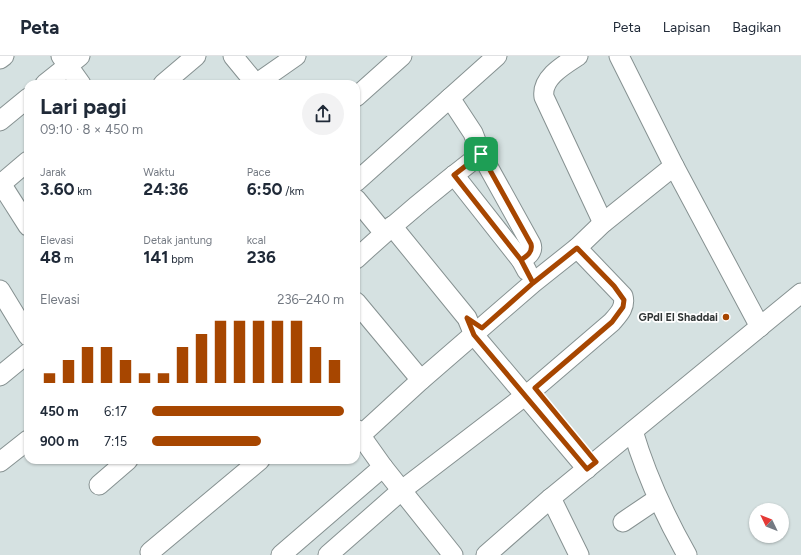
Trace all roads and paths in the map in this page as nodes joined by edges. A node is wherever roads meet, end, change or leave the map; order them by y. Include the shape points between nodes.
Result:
1 (4, 56) edge
2 (196, 56) edge
3 (233, 56) edge
4 (296, 56) edge
5 (402, 56) edge
6 (497, 56) edge
7 (578, 56) edge
8 (618, 56) edge
9 (0, 59) edge
10 (70, 59) edge
11 (49, 80) edge
12 (79, 80) edge
13 (168, 80) edge
14 (253, 80) edge
15 (262, 80) edge
16 (360, 93) edge
17 (450, 98) junction
18 (24, 101) edge
19 (0, 121) edge
20 (481, 154) junction
21 (24, 164) edge
22 (674, 166) junction
23 (454, 175) junction
24 (360, 178) edge
25 (1, 183) edge
26 (360, 203) edge
27 (24, 220) edge
28 (603, 223) junction
29 (388, 230) junction
30 (577, 248) junction
31 (360, 255) edge
32 (521, 260) junction
33 (533, 283) junction
34 (1, 293) edge
35 (801, 293) edge
36 (360, 307) edge
37 (474, 327) junction
38 (760, 328) junction
39 (24, 330) edge
40 (24, 356) edge
41 (0, 376) edge
42 (421, 380) junction
43 (530, 391) junction
44 (360, 430) edge
45 (633, 431) junction
46 (360, 435) edge
47 (24, 443) edge
48 (0, 462) edge
49 (123, 464) edge
50 (255, 464) edge
51 (591, 465) junction
52 (383, 467) junction
53 (99, 485) dead end
54 (402, 490) junction
55 (551, 498) junction
56 (657, 499) junction
57 (623, 522) dead end
58 (150, 552) dead end
59 (282, 555) edge
60 (328, 555) edge
61 (453, 555) edge
62 (486, 555) edge
63 (579, 555) edge
64 (687, 555) edge

1 - 9 street
2 - 13 street
3 - 14 street
4 - 15 street
5 - 16 street
6 - 17 street
7 - 28 street via 548,81 544,88 544,97
8 - 22 street
10 - 11 street
10 - 12 street
17 - 20 street via 473,133
17 - 24 street
18 - 19 street
20 - 23 street
20 - 32 street via 531,244 530,253
21 - 25 street
22 - 28 street
22 - 38 street
23 - 29 street
23 - 32 street
25 - 27 street
26 - 29 street
28 - 30 street
29 - 31 street
29 - 37 street
30 - 33 street
30 - 43 street via 623,296 624,304 612,322
32 - 33 street
33 - 37 street
34 - 39 street
35 - 38 street
36 - 42 street
37 - 42 street
37 - 43 street
38 - 45 street
40 - 41 street
42 - 44 street
43 - 51 street
43 - 54 street
45 - 51 street
45 - 56 street
46 - 52 street
47 - 48 street
49 - 53 street
50 - 58 street
51 - 55 street
52 - 54 street
52 - 59 street
54 - 60 street
54 - 61 street
55 - 62 street
55 - 63 street
56 - 57 street
56 - 64 street

